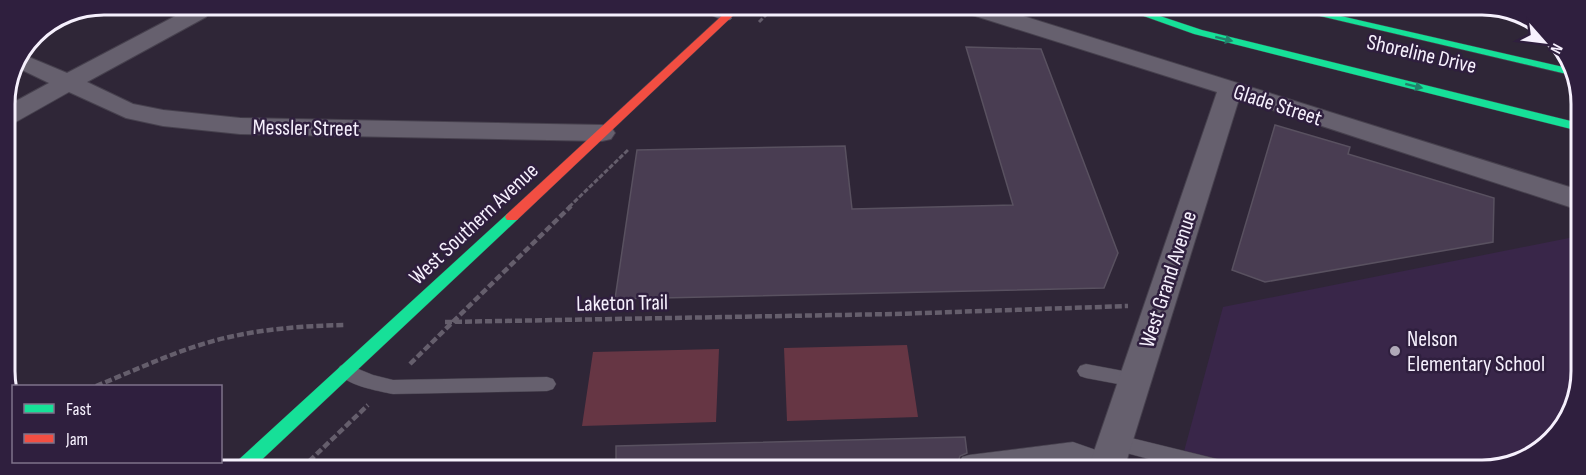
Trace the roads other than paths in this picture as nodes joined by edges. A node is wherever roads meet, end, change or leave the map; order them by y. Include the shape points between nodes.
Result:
1 (192, 15) edge
2 (729, 15) edge
3 (997, 15) edge
4 (1147, 15) edge
5 (1174, 15) edge
6 (1321, 15) edge
7 (25, 63) edge
8 (1564, 71) edge
9 (67, 83) junction
10 (1230, 88) junction
11 (1525, 99) dead end
12 (15, 112) edge
13 (1571, 125) edge
14 (602, 133) junction
15 (1571, 197) edge
16 (345, 371) junction
17 (1086, 371) dead end
18 (1134, 380) junction
19 (547, 384) dead end
20 (1110, 458) edge
21 (250, 460) edge
22 (993, 460) edge
23 (1129, 460) edge

1 - 9 street
2 - 14 main road, West Southern Avenue
3 - 10 street, Glade Street
4 -> 13 main road via 1198,32
5 - 11 main road, Shoreline Drive
6 - 8 main road
7 - 9 street, Messler Street
9 - 12 street
9 - 14 street, Messler Street via 126,110 240,126
10 - 15 street, Glade Street
10 - 18 street, West Grand Avenue
14 - 16 main road, West Southern Avenue
16 - 19 lane via 388,385
16 - 21 main road, West Southern Avenue
17 - 18 lane
18 - 20 street, West Grand Avenue
20 - 22 lane via 1073,450
20 - 23 lane

